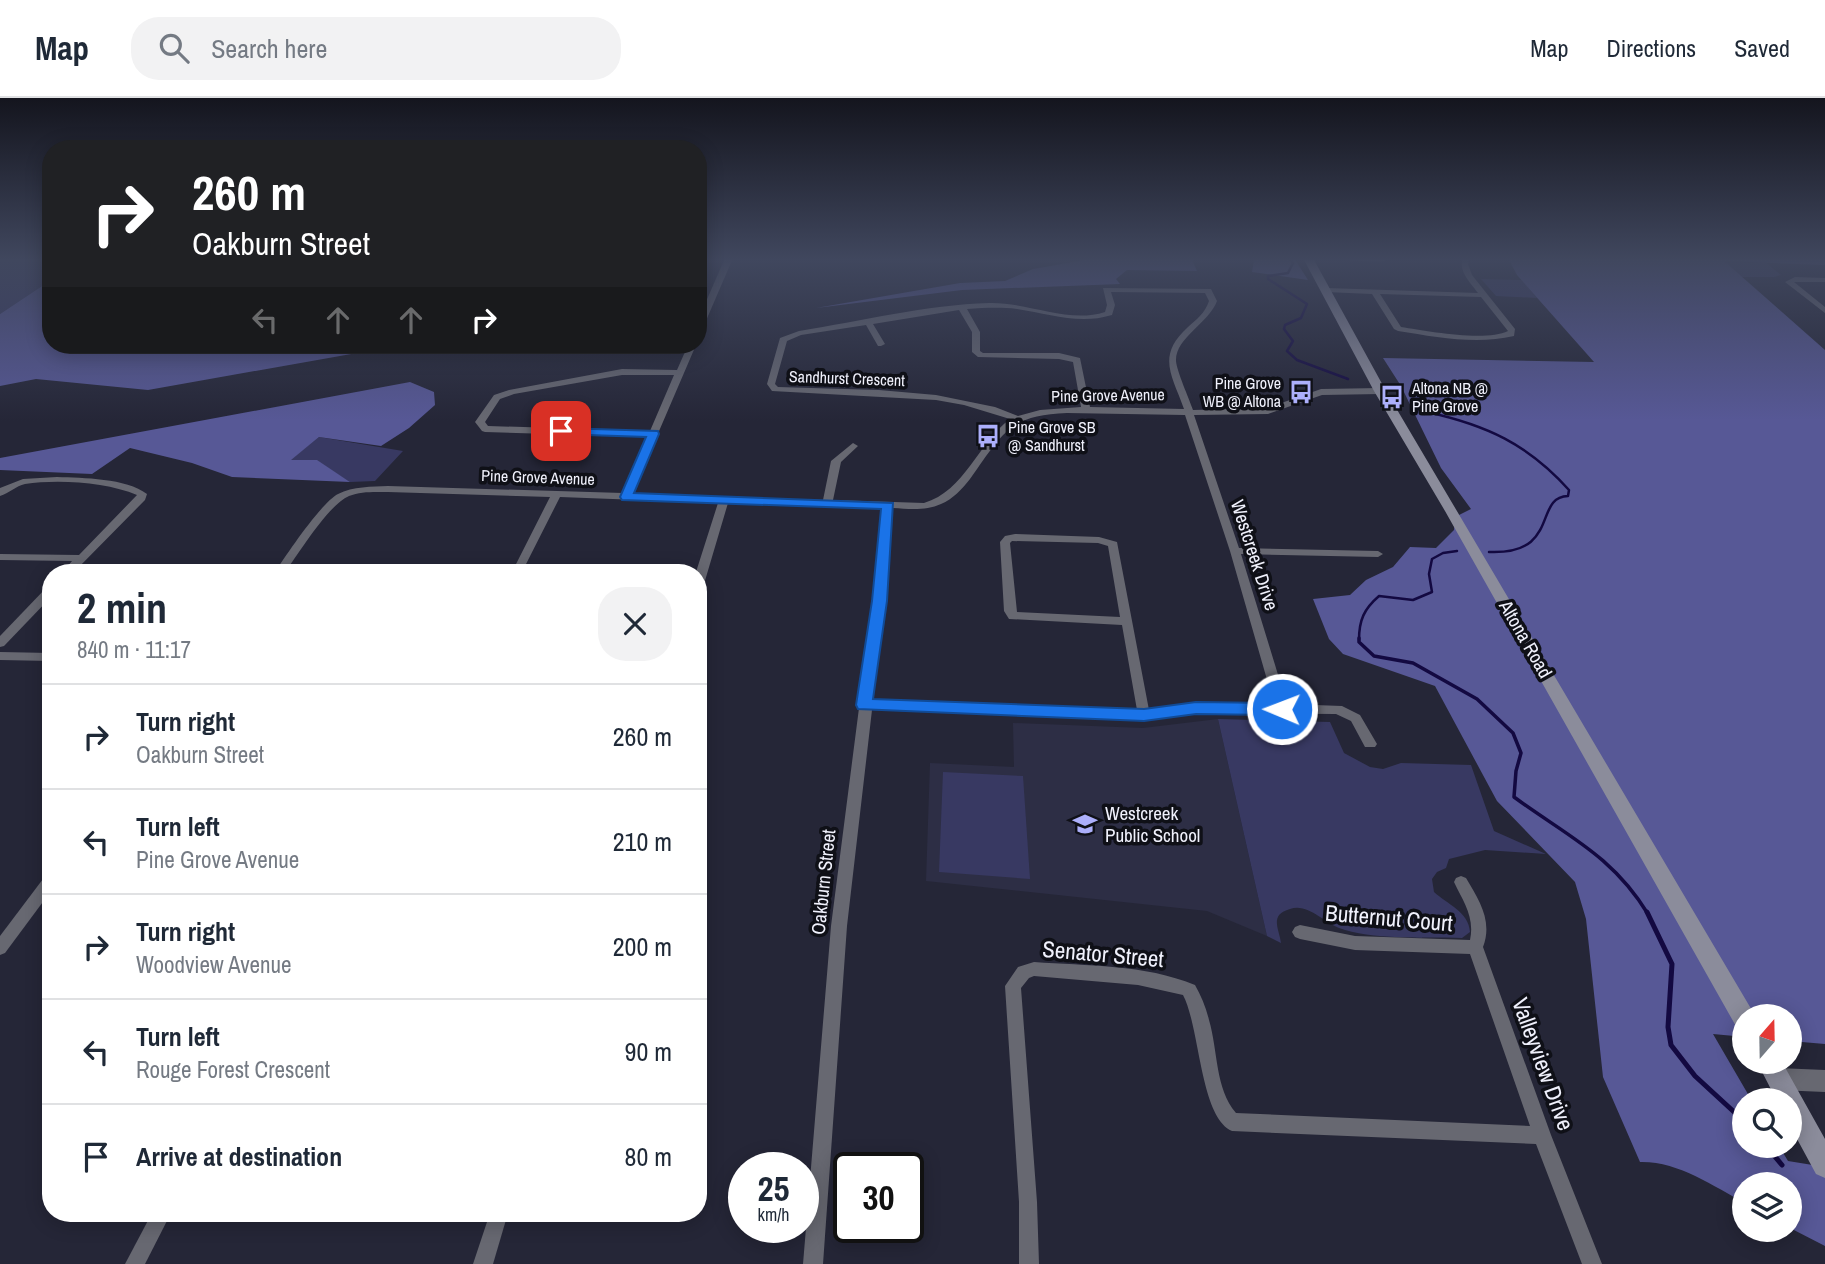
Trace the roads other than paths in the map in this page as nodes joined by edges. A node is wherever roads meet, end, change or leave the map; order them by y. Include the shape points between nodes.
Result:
1 (932, 312) edge
2 (965, 312) edge
3 (1039, 312) edge
4 (1109, 312) edge
5 (1206, 312) edge
6 (1338, 312) edge
7 (1388, 312) edge
8 (1498, 312) edge
9 (868, 322) junction
10 (881, 344) dead end
11 (688, 354) edge
12 (679, 373) junction
13 (1380, 391) junction
14 (1086, 411) junction
15 (1189, 412) junction
16 (1018, 419) junction
17 (653, 434) junction
18 (853, 446) dead end
19 (0, 493) edge
20 (556, 495) junction
21 (626, 497) junction
22 (724, 501) junction
23 (827, 504) junction
24 (888, 506) junction
25 (1235, 551) junction
26 (1378, 554) dead end
27 (0, 557) edge
28 (81, 558) junction
29 (75, 564) edge
30 (286, 564) edge
31 (521, 564) edge
32 (704, 564) edge
33 (42, 599) edge
34 (1127, 621) junction
35 (0, 643) edge
36 (0, 656) edge
37 (42, 657) edge
38 (864, 705) junction
39 (1282, 709) junction
40 (1144, 715) junction
41 (1370, 744) dead end
42 (1461, 882) dead end
43 (42, 891) edge
44 (1300, 932) dead end
45 (1475, 947) junction
46 (0, 948) edge
47 (1736, 1004) edge
48 (1776, 1074) edge
49 (1789, 1074) edge
50 (1825, 1081) edge
51 (1542, 1135) junction
52 (1825, 1165) edge
53 (157, 1222) edge
54 (496, 1222) edge
55 (135, 1264) edge
56 (483, 1264) edge
57 (813, 1264) edge
58 (1029, 1264) edge
59 (1592, 1264) edge

1 - 9 street, Sandhurst Crescent
2 - 14 street via 976,332 978,354 1077,360
3 - 4 street, Sandhurst Crescent via 1098,316
5 - 15 street, Sandhurst Crescent via 1184,332 1173,351 1172,361
6 - 13 main road, Altona Road
7 - 8 street via 1398,329 1511,334
9 - 10 street
9 - 16 street, Sandhurst Crescent via 785,337 771,384 775,389 794,391 936,397
11 - 12 street
12 - 17 street
12 - 17 street via 622,372 512,392 496,397 480,422 485,429
13 - 15 street, Pine Grove Avenue via 1321,392 1268,411
13 - 47 main road, Altona Road
14 - 15 street, Pine Grove Avenue
14 - 16 street, Pine Grove Avenue
15 - 25 street, Westcreek Drive
16 - 24 street, Pine Grove Avenue via 1006,427 946,499 924,506
17 - 21 street
18 - 23 street via 836,461
19 - 28 street via 18,483 43,481 95,484 142,494
20 - 21 street, Pine Grove Avenue
20 - 30 street, Pine Grove Avenue via 350,490 329,506
20 - 31 street
21 - 22 street, Pine Grove Avenue
22 - 23 street, Pine Grove Avenue
22 - 32 street
23 - 24 street, Pine Grove Avenue
24 - 38 street, Oakburn Street
25 - 26 street
25 - 39 street, Westcreek Drive
27 - 28 street
28 - 29 street
33 - 35 street
34 - 34 street via 1114,544 1015,537 1004,542 1013,616
34 - 40 street
36 - 37 street
38 - 40 street
38 - 57 street, Oakburn Street via 839,927
39 - 40 street via 1196,708
39 - 41 street via 1338,709 1356,718
42 - 45 street, Valleyview Drive via 1480,921
43 - 46 street
44 - 45 street, Butternut Court via 1355,943
45 - 51 street, Valleyview Drive
48 - 52 main road
49 - 50 street
51 - 58 street, Senator Street via 1232,1122 1220,1109 1199,1009 1189,990 1150,980 1034,969 1024,972 1013,986
51 - 59 street, Valleyview Drive
53 - 55 street
54 - 56 street

